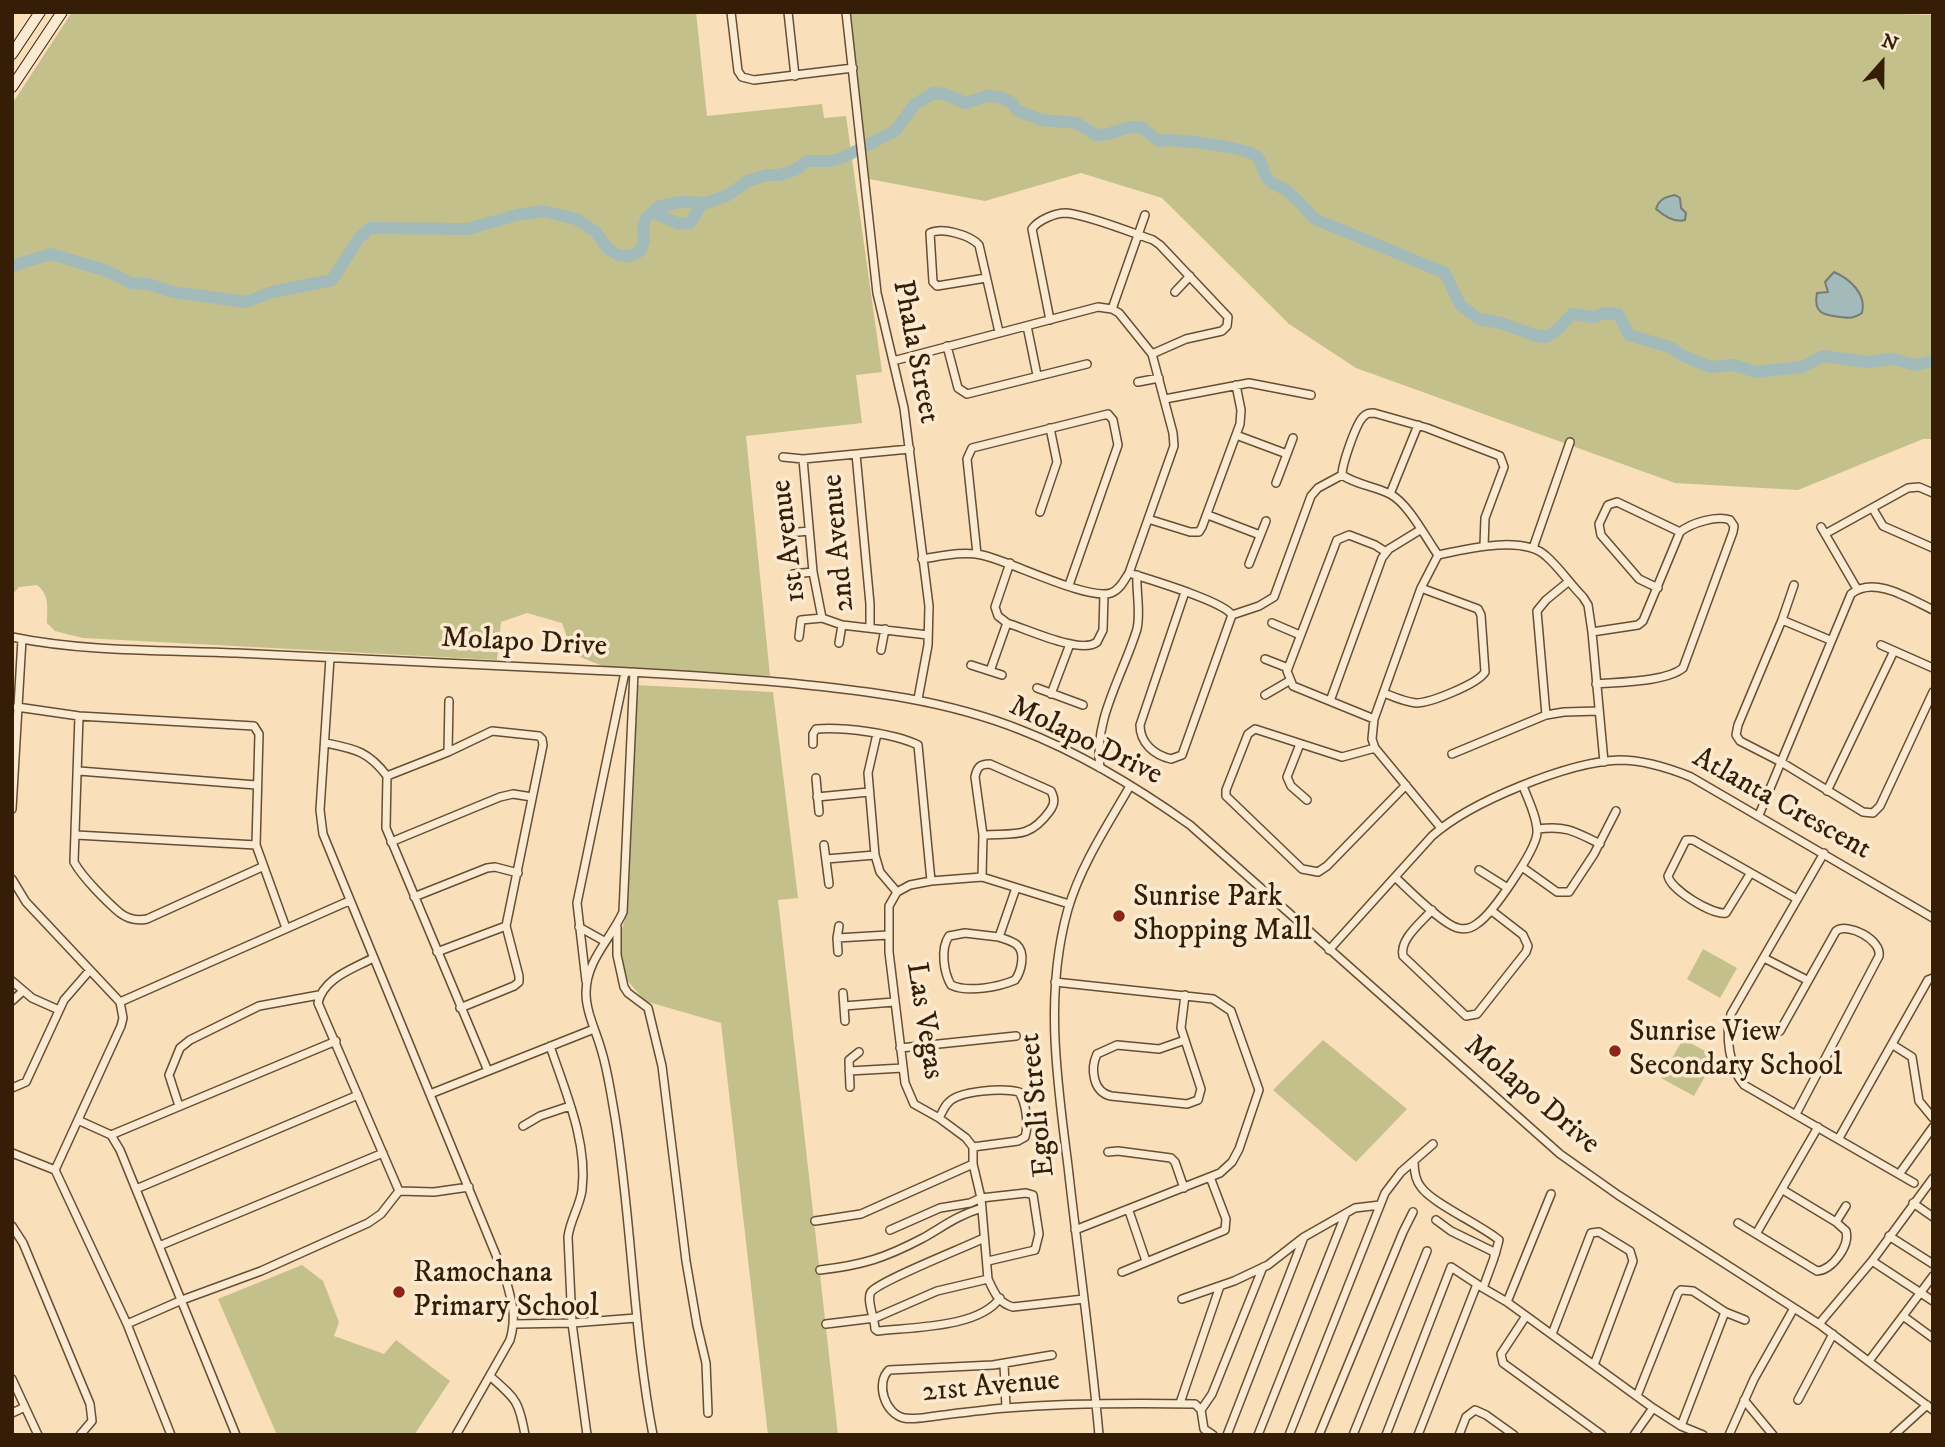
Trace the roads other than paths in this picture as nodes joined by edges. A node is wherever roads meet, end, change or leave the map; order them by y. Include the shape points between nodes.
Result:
1 (40, 12) edge
2 (62, 12) edge
3 (731, 12) edge
4 (788, 12) edge
5 (846, 12) edge
6 (12, 54) edge
7 (853, 68) junction
8 (795, 76) junction
9 (12, 87) edge
10 (1145, 215) dead end
11 (1138, 235) junction
12 (1190, 276) junction
13 (986, 278) junction
14 (1175, 292) dead end
15 (1112, 309) junction
16 (1050, 320) junction
17 (1027, 326) junction
18 (999, 332) junction
19 (947, 345) junction
20 (1152, 354) junction
21 (893, 361) junction
22 (1087, 364) dead end
23 (1037, 375) junction
24 (1160, 378) junction
25 (1138, 382) dead end
26 (1236, 385) junction
27 (1311, 396) dead end
28 (1165, 398) junction
29 (1418, 425) junction
30 (1050, 428) junction
31 (1237, 435) junction
32 (1293, 438) dead end
33 (1570, 442) dead end
34 (910, 449) junction
35 (856, 454) junction
36 (1287, 454) junction
37 (783, 457) dead end
38 (803, 459) junction
39 (1342, 475) junction
40 (1276, 483) dead end
41 (1933, 493) edge
42 (1390, 494) junction
43 (1873, 509) junction
44 (1040, 512) dead end
45 (1208, 515) junction
46 (1148, 519) junction
47 (1266, 521) dead end
48 (1420, 530) junction
49 (809, 531) junction
50 (1680, 532) junction
51 (788, 533) dead end
52 (1260, 536) junction
53 (1484, 546) junction
54 (1533, 548) junction
55 (1933, 548) edge
56 (1386, 552) junction
57 (977, 554) junction
58 (1438, 555) junction
59 (922, 559) junction
60 (1010, 564) junction
61 (1249, 565) dead end
62 (813, 572) junction
63 (793, 574) dead end
64 (1133, 574) junction
65 (1568, 582) junction
66 (1069, 585) junction
67 (1794, 585) dead end
68 (1421, 588) junction
69 (1658, 588) junction
70 (1857, 589) junction
71 (1185, 592) junction
72 (1104, 594) junction
73 (1933, 610) edge
74 (1232, 615) junction
75 (822, 618) junction
76 (1782, 620) junction
77 (1007, 622) junction
78 (1272, 623) dead end
79 (842, 625) junction
80 (870, 628) junction
81 (885, 629) junction
82 (1592, 632) junction
83 (928, 635) junction
84 (1300, 635) junction
85 (12, 637) edge
86 (799, 637) dead end
87 (22, 639) junction
88 (1830, 639) junction
89 (839, 643) dead end
90 (1070, 644) junction
91 (1881, 645) dead end
92 (881, 650) dead end
93 (1894, 651) junction
94 (330, 658) junction
95 (1265, 659) dead end
96 (971, 665) dead end
97 (1288, 668) junction
98 (1933, 668) edge
99 (990, 671) junction
100 (625, 672) junction
101 (634, 672) junction
102 (1002, 675) dead end
103 (1289, 681) junction
104 (1596, 684) junction
105 (1037, 688) dead end
106 (1933, 692) edge
107 (1384, 693) junction
108 (1051, 694) junction
109 (1265, 695) dead end
110 (918, 699) junction
111 (449, 701) dead end
112 (1330, 701) junction
113 (1083, 705) dead end
114 (18, 707) junction
115 (1599, 711) junction
116 (1546, 715) junction
117 (79, 716) junction
118 (1374, 719) junction
119 (877, 734) junction
120 (326, 743) junction
121 (813, 744) dead end
122 (1300, 744) junction
123 (1375, 748) junction
124 (448, 752) junction
125 (1452, 754) dead end
126 (13, 757) edge
127 (1604, 762) junction
128 (1781, 762) junction
129 (1100, 768) junction
130 (79, 771) junction
131 (387, 776) junction
132 (816, 778) dead end
133 (256, 785) junction
134 (1406, 785) junction
135 (1130, 786) junction
136 (1523, 786) junction
137 (1827, 791) junction
138 (869, 792) junction
139 (533, 797) junction
140 (817, 797) junction
141 (1307, 800) dead end
142 (12, 809) edge
143 (1616, 811) dead end
144 (819, 812) dead end
145 (1759, 815) junction
146 (1441, 828) junction
147 (1538, 830) junction
148 (76, 835) junction
149 (983, 835) junction
150 (391, 842) junction
151 (1600, 844) junction
152 (256, 845) junction
153 (824, 845) dead end
154 (1824, 853) junction
155 (875, 855) junction
156 (826, 859) junction
157 (262, 867) junction
158 (1522, 867) junction
159 (1479, 870) dead end
160 (518, 873) junction
161 (1750, 874) junction
162 (982, 877) junction
163 (1395, 877) junction
164 (12, 879) edge
165 (931, 881) junction
166 (829, 884) dead end
167 (1506, 887) junction
168 (1016, 888) junction
169 (897, 892) junction
170 (414, 897) junction
171 (1797, 899) junction
172 (349, 901) junction
173 (1069, 905) junction
174 (1432, 910) junction
175 (1492, 911) junction
176 (1933, 918) edge
177 (506, 926) junction
178 (617, 926) junction
179 (839, 926) dead end
180 (579, 927) junction
181 (286, 928) junction
182 (888, 935) junction
183 (999, 937) junction
184 (837, 939) junction
185 (604, 941) junction
186 (1329, 950) junction
187 (437, 952) junction
188 (838, 952) dead end
189 (373, 958) junction
190 (1764, 958) junction
191 (90, 970) junction
192 (1933, 978) edge
193 (1807, 980) junction
194 (12, 981) edge
195 (1055, 982) junction
196 (586, 984) junction
197 (23, 992) junction
198 (843, 993) dead end
199 (319, 995) junction
200 (1185, 995) junction
201 (12, 1001) edge
202 (120, 1002) junction
203 (894, 1002) junction
204 (844, 1006) junction
205 (460, 1008) junction
206 (59, 1010) junction
207 (845, 1021) dead end
208 (594, 1030) junction
209 (1780, 1031) dead end
210 (1016, 1036) dead end
211 (1185, 1040) junction
212 (335, 1041) junction
213 (1893, 1045) junction
214 (550, 1046) junction
215 (901, 1048) junction
216 (859, 1052) dead end
217 (849, 1067) junction
218 (903, 1068) junction
219 (488, 1071) junction
220 (850, 1087) dead end
221 (12, 1088) edge
222 (430, 1094) junction
223 (358, 1095) junction
224 (179, 1106) junction
225 (569, 1106) junction
226 (1796, 1114) junction
227 (939, 1118) junction
228 (1933, 1118) edge
229 (80, 1121) junction
230 (523, 1126) dead end
231 (1818, 1127) junction
232 (1933, 1127) edge
233 (111, 1135) junction
234 (1839, 1138) junction
235 (1433, 1144) dead end
236 (973, 1147) junction
237 (1108, 1152) dead end
238 (12, 1153) edge
239 (383, 1153) junction
240 (1414, 1161) junction
241 (973, 1164) junction
242 (55, 1170) junction
243 (1900, 1173) junction
244 (1210, 1177) junction
245 (1932, 1180) edge
246 (1914, 1183) dead end
247 (469, 1187) junction
248 (1184, 1188) junction
249 (136, 1189) junction
250 (1783, 1190) junction
251 (399, 1191) junction
252 (1551, 1194) dead end
253 (981, 1198) junction
254 (1913, 1203) junction
255 (1380, 1205) junction
256 (1846, 1206) dead end
257 (982, 1208) junction
258 (1129, 1211) junction
259 (1413, 1212) dead end
260 (1346, 1213) junction
261 (1933, 1217) edge
262 (1436, 1220) dead end
263 (815, 1221) dead end
264 (1836, 1222) junction
265 (1738, 1223) dead end
266 (12, 1226) edge
267 (890, 1230) dead end
268 (1075, 1230) junction
269 (1756, 1234) junction
270 (1889, 1236) junction
271 (1304, 1237) junction
272 (985, 1238) junction
273 (159, 1246) junction
274 (1427, 1251) dead end
275 (1495, 1255) junction
276 (988, 1261) junction
277 (1146, 1261) junction
278 (1872, 1261) junction
279 (1933, 1264) edge
280 (1263, 1267) junction
281 (820, 1270) dead end
282 (1122, 1272) dead end
283 (1933, 1276) edge
284 (988, 1279) junction
285 (1220, 1286) junction
286 (1480, 1286) junction
287 (1920, 1292) junction
288 (1000, 1298) junction
289 (1084, 1299) junction
290 (1182, 1299) dead end
291 (182, 1300) junction
292 (1933, 1301) edge
293 (1507, 1302) junction
294 (1794, 1308) junction
295 (1725, 1312) junction
296 (1526, 1316) junction
297 (1903, 1316) junction
298 (636, 1318) junction
299 (875, 1318) junction
300 (1745, 1320) dead end
301 (515, 1324) junction
302 (572, 1324) junction
303 (826, 1324) dead end
304 (1819, 1324) junction
305 (127, 1325) junction
306 (1552, 1334) junction
307 (1833, 1334) junction
308 (1933, 1338) edge
309 (1052, 1355) dead end
310 (1869, 1361) junction
311 (1004, 1364) junction
312 (1594, 1365) junction
313 (491, 1377) junction
314 (12, 1379) edge
315 (1637, 1396) junction
316 (1744, 1400) junction
317 (1798, 1400) dead end
318 (1095, 1403) junction
319 (1180, 1404) junction
320 (25, 1407) junction
321 (1930, 1407) edge
322 (1006, 1408) junction
323 (1653, 1408) junction
324 (1201, 1410) junction
325 (12, 1413) edge
326 (708, 1413) dead end
327 (1681, 1426) junction
328 (38, 1435) edge
329 (80, 1435) edge
330 (171, 1435) edge
331 (236, 1435) edge
332 (456, 1435) edge
333 (525, 1435) edge
334 (587, 1435) edge
335 (653, 1435) edge
336 (1099, 1435) edge
337 (1213, 1435) edge
338 (1227, 1435) edge
339 (1258, 1435) edge
340 (1289, 1435) edge
341 (1319, 1435) edge
342 (1353, 1435) edge
343 (1386, 1435) edge
344 (1418, 1435) edge
345 (1459, 1435) edge
346 (1514, 1435) edge
347 (1602, 1435) edge
348 (1634, 1435) edge
349 (1703, 1435) edge
350 (1729, 1435) edge
351 (1773, 1435) edge
352 (1894, 1435) edge

1 - 6 main road
2 - 9 main road
3 - 8 street via 742,77
4 - 8 street
5 - 7 street, Phala Street
7 - 8 street
7 - 21 street, Phala Street via 877,293
10 - 11 street
11 - 12 street via 1160,245
11 - 15 street
11 - 16 street via 1067,213 1036,223 1032,236
12 - 14 street
12 - 20 street via 1228,317 1227,326
13 - 13 street via 976,242 936,230 930,233 937,286
13 - 18 street
15 - 16 street via 1098,307
15 - 20 street
16 - 17 street
17 - 18 street
17 - 23 street
18 - 19 street
19 - 21 street
19 - 23 street via 958,388 964,393
20 - 24 street
21 - 34 street, Phala Street
22 - 23 street
24 - 25 street
24 - 28 street
26 - 27 street via 1257,383
26 - 28 street
26 - 31 street via 1241,410
28 - 46 street via 1174,446
29 - 39 street via 1367,414
29 - 42 street
29 - 53 street via 1496,453 1504,461 1485,519
30 - 44 street via 1057,462
30 - 57 street via 979,445 968,453
30 - 66 street via 1108,414 1118,439
31 - 36 street
31 - 45 street
32 - 36 street
33 - 54 street
34 - 35 street, 1st Avenue
34 - 59 street, Phala Street
35 - 38 street, 1st Avenue
35 - 80 street, 2nd Avenue
36 - 40 street
37 - 38 street, 1st Avenue
38 - 49 street, 1st Avenue
39 - 42 street
39 - 74 street via 1311,496 1274,597
41 - 43 street via 1913,486
42 - 48 street
43 - 55 street via 1883,526
43 - 70 street via 1823,531
45 - 46 street via 1195,533
45 - 52 street
46 - 64 street
47 - 52 street
48 - 56 street
48 - 58 street
49 - 51 street
49 - 62 street, 1st Avenue
50 - 69 street
50 - 69 street via 1617,502 1608,505 1600,524 1601,535 1632,572
50 - 104 street via 1720,517 1734,526 1683,668 1663,677
52 - 61 street
53 - 54 street
53 - 58 street
54 - 65 street
56 - 84 street via 1349,536 1337,540
56 - 112 street
57 - 59 street
57 - 60 street
58 - 68 street
59 - 83 street, Phala Street
60 - 66 street
60 - 77 street via 995,607
62 - 63 street
62 - 75 street, 1st Avenue
64 - 71 street
64 - 72 street via 1116,590
64 - 129 street via 1138,626 1101,728
65 - 82 street via 1588,605
65 - 116 street via 1538,611
66 - 72 street
67 - 76 street
68 - 107 street
68 - 107 street via 1478,609 1485,672 1478,680 1419,703
69 - 82 street via 1643,621
70 - 73 street via 1883,588
70 - 88 street
71 - 74 street via 1223,606
71 - 74 street via 1141,719 1143,741 1166,758 1182,755
72 - 90 street via 1103,629 1097,642 1085,648
75 - 79 street, 1st Avenue
75 - 86 street, 1st Avenue via 802,620
76 - 88 street
76 - 128 street via 1736,735
77 - 90 street
77 - 99 street
78 - 84 street
79 - 80 street, 1st Avenue
79 - 89 street
80 - 81 street, 1st Avenue
81 - 83 street, 1st Avenue
81 - 92 street
82 - 104 street
83 - 110 street, Phala Street
84 - 97 street
85 - 87 street, Molapo Drive
87 - 94 street, Molapo Drive
87 - 114 street
88 - 128 street
90 - 108 street
91 - 93 street
93 - 98 street
93 - 137 street
94 - 100 street, Molapo Drive
94 - 120 street
95 - 97 street
96 - 99 street
97 - 103 street
99 - 102 street
100 - 101 street, Molapo Drive
100 - 180 street via 577,903
101 - 110 street, Molapo Drive
101 - 178 street via 624,901
103 - 109 street
103 - 112 street
104 - 115 street
105 - 108 street
106 - 137 street via 1877,810 1863,812
107 - 118 street
108 - 113 street
110 - 129 street, Molapo Drive via 1021,730
111 - 124 street
112 - 118 street
114 - 117 street
114 - 126 street
115 - 116 street
115 - 127 street
116 - 125 street
117 - 130 street
117 - 133 street via 254,726 259,734
118 - 123 street
119 - 121 street via 816,729
119 - 138 street via 869,764
119 - 165 street via 918,744
120 - 131 street via 371,757
120 - 172 street via 321,823
122 - 123 street via 1342,758
122 - 134 street via 1255,729 1248,734 1226,796 1302,869 1318,872 1327,866
122 - 141 street via 1287,777 1290,786
123 - 134 street
124 - 131 street
124 - 139 street via 492,731 539,736 543,745
126 - 142 street
127 - 136 street, Atlanta Crescent via 1571,768
127 - 145 street, Atlanta Crescent via 1632,761 1672,769
128 - 137 street
128 - 145 street
129 - 135 street, Molapo Drive
130 - 133 street
130 - 148 street
131 - 150 street via 384,818
132 - 140 street
133 - 152 street
134 - 146 street
135 - 173 street, Egoli Street via 1091,854
135 - 186 street, Molapo Drive via 1189,825
136 - 146 street, Atlanta Crescent
136 - 147 street
138 - 140 street
138 - 155 street
139 - 150 street via 500,797
139 - 160 street
140 - 144 street
143 - 151 street
145 - 154 street, Atlanta Crescent
146 - 163 street, Atlanta Crescent
147 - 151 street via 1568,828
147 - 158 street
148 - 152 street
148 - 157 street via 76,866 121,914 140,921
149 - 149 street via 975,777 981,765 990,764 1051,791 1054,806 1035,828
149 - 162 street
150 - 170 street
151 - 158 street via 1569,892 1558,892
152 - 157 street
153 - 156 street
154 - 171 street
154 - 176 street, Atlanta Crescent
155 - 156 street
155 - 169 street via 880,872
156 - 166 street
157 - 181 street
158 - 167 street
159 - 167 street
160 - 170 street via 487,868
160 - 177 street
161 - 161 street via 1686,840 1668,876 1671,885 1720,914 1732,906
161 - 171 street
162 - 165 street
162 - 168 street
163 - 174 street
163 - 186 street, Atlanta Crescent
164 - 191 street via 26,902
165 - 169 street
167 - 175 street
168 - 173 street
168 - 183 street
169 - 182 street, Las Vegas via 889,906
170 - 187 street
171 - 190 street
172 - 181 street
172 - 189 street
173 - 195 street, Egoli Street
174 - 175 street via 1451,926 1468,929
174 - 175 street via 1401,951 1470,1017 1477,1014 1528,946 1523,935
177 - 187 street
177 - 205 street via 518,984
178 - 185 street
178 - 326 street via 624,987 648,1008 662,1066 675,1188 706,1363
179 - 184 street
180 - 185 street
180 - 196 street
181 - 202 street
182 - 184 street
182 - 203 street, Las Vegas
183 - 183 street via 949,936 944,951 951,985 965,988 1015,981 1021,952 1018,945
184 - 188 street
185 - 196 street
186 - 294 street, Molapo Drive via 1560,1154
187 - 205 street
189 - 199 street via 329,982
189 - 222 street
190 - 193 street
190 - 226 street via 1731,1014 1727,1033 1736,1074 1744,1085
191 - 202 street
191 - 206 street
192 - 213 street
193 - 209 street
193 - 226 street via 1840,927 1878,944 1879,956
194 - 197 street
195 - 200 street
195 - 268 street, Egoli Street via 1055,1057
196 - 208 street
197 - 201 street
197 - 206 street
198 - 204 street
199 - 212 street via 319,1008
199 - 224 street via 259,1006 190,1040 180,1048 169,1075
200 - 211 street via 1181,1028
200 - 244 street via 1213,999 1231,1011 1259,1090 1232,1162
202 - 229 street via 121,1026
203 - 204 street
203 - 215 street, Las Vegas
204 - 207 street
205 - 219 street
206 - 221 street via 29,1077
208 - 214 street
208 - 298 street via 615,1116
210 - 215 street
211 - 211 street via 1201,1089 1198,1100 1187,1104 1111,1096 1097,1088 1097,1054 1117,1045 1159,1049
212 - 223 street
212 - 224 street
213 - 228 street via 1912,1057 1919,1101
213 - 234 street
214 - 219 street
214 - 225 street
215 - 218 street, Las Vegas
216 - 217 street via 850,1058
217 - 218 street
217 - 220 street
218 - 227 street, Las Vegas via 914,1104
219 - 222 street
222 - 247 street
223 - 239 street
223 - 249 street
224 - 233 street
225 - 230 street
225 - 302 street via 581,1151 582,1190 568,1237
226 - 231 street
227 - 236 street, Las Vegas
227 - 236 street via 947,1103 967,1093 1019,1092 1026,1137
229 - 233 street
229 - 242 street
231 - 234 street
231 - 250 street
232 - 243 street
233 - 249 street
234 - 243 street
235 - 240 street
236 - 241 street
237 - 248 street via 1171,1158
238 - 242 street
239 - 251 street
239 - 273 street
240 - 255 street via 1392,1183
240 - 275 street via 1415,1175 1427,1194 1499,1240
241 - 253 street
241 - 263 street via 861,1214
242 - 305 street
243 - 246 street
244 - 248 street
244 - 277 street via 1226,1219 1225,1230
245 - 254 street
247 - 251 street
247 - 301 street via 505,1277
248 - 258 street
249 - 273 street
250 - 264 street
250 - 269 street
251 - 291 street via 368,1223
252 - 293 street
253 - 257 street
253 - 267 street via 933,1210
253 - 276 street via 1034,1195 1039,1234 1035,1250
254 - 261 street
254 - 270 street
255 - 260 street
255 - 340 street
256 - 264 street
257 - 272 street
257 - 281 street via 871,1262
258 - 268 street
258 - 277 street
259 - 341 street
260 - 271 street
260 - 339 street
262 - 275 street
264 - 269 street via 1848,1237 1823,1270 1806,1266
265 - 269 street
266 - 329 street via 90,1404 92,1421
268 - 289 street, Egoli Street
270 - 278 street
270 - 279 street
271 - 280 street
271 - 338 street
272 - 276 street
272 - 299 street via 873,1290 869,1299
273 - 291 street
274 - 342 street
275 - 286 street
276 - 284 street
277 - 282 street
278 - 287 street
278 - 304 street
280 - 285 street
280 - 324 street via 1212,1394
283 - 287 street
284 - 288 street
284 - 299 street via 937,1292
285 - 290 street
285 - 319 street
286 - 293 street
286 - 343 street via 1451,1267
286 - 344 street
287 - 292 street
287 - 297 street
288 - 289 street via 1013,1307
288 - 299 street via 989,1310 960,1321 878,1331
289 - 318 street, Egoli Street
291 - 305 street
291 - 331 street
293 - 296 street
294 - 304 street, Molapo Drive
294 - 316 street
295 - 300 street
295 - 315 street via 1693,1291 1678,1293
295 - 327 street
296 - 306 street
296 - 347 street via 1501,1354 1503,1363
297 - 308 street
297 - 310 street
298 - 302 street
298 - 335 street
299 - 303 street
301 - 302 street
301 - 313 street
302 - 334 street
304 - 307 street, Molapo Drive
305 - 330 street
306 - 312 street
306 - 312 street via 1591,1233 1599,1232 1630,1251 1633,1261
307 - 310 street, Molapo Drive
307 - 317 street
309 - 311 street, 21st Avenue
310 - 321 street, Molapo Drive
311 - 322 street
311 - 322 street, 21st Avenue via 889,1370 883,1382 887,1406 903,1418
312 - 315 street
313 - 332 street
313 - 333 street via 515,1398
314 - 320 street
315 - 323 street
316 - 350 street
316 - 351 street
318 - 319 street, 21st Avenue
318 - 322 street, 21st Avenue
318 - 336 street, Egoli Street
319 - 324 street, 21st Avenue via 1198,1405
320 - 325 street
320 - 328 street
321 - 352 street
323 - 327 street
323 - 348 street
324 - 337 street via 1204,1429
327 - 349 street
345 - 346 street via 1466,1417 1475,1410

